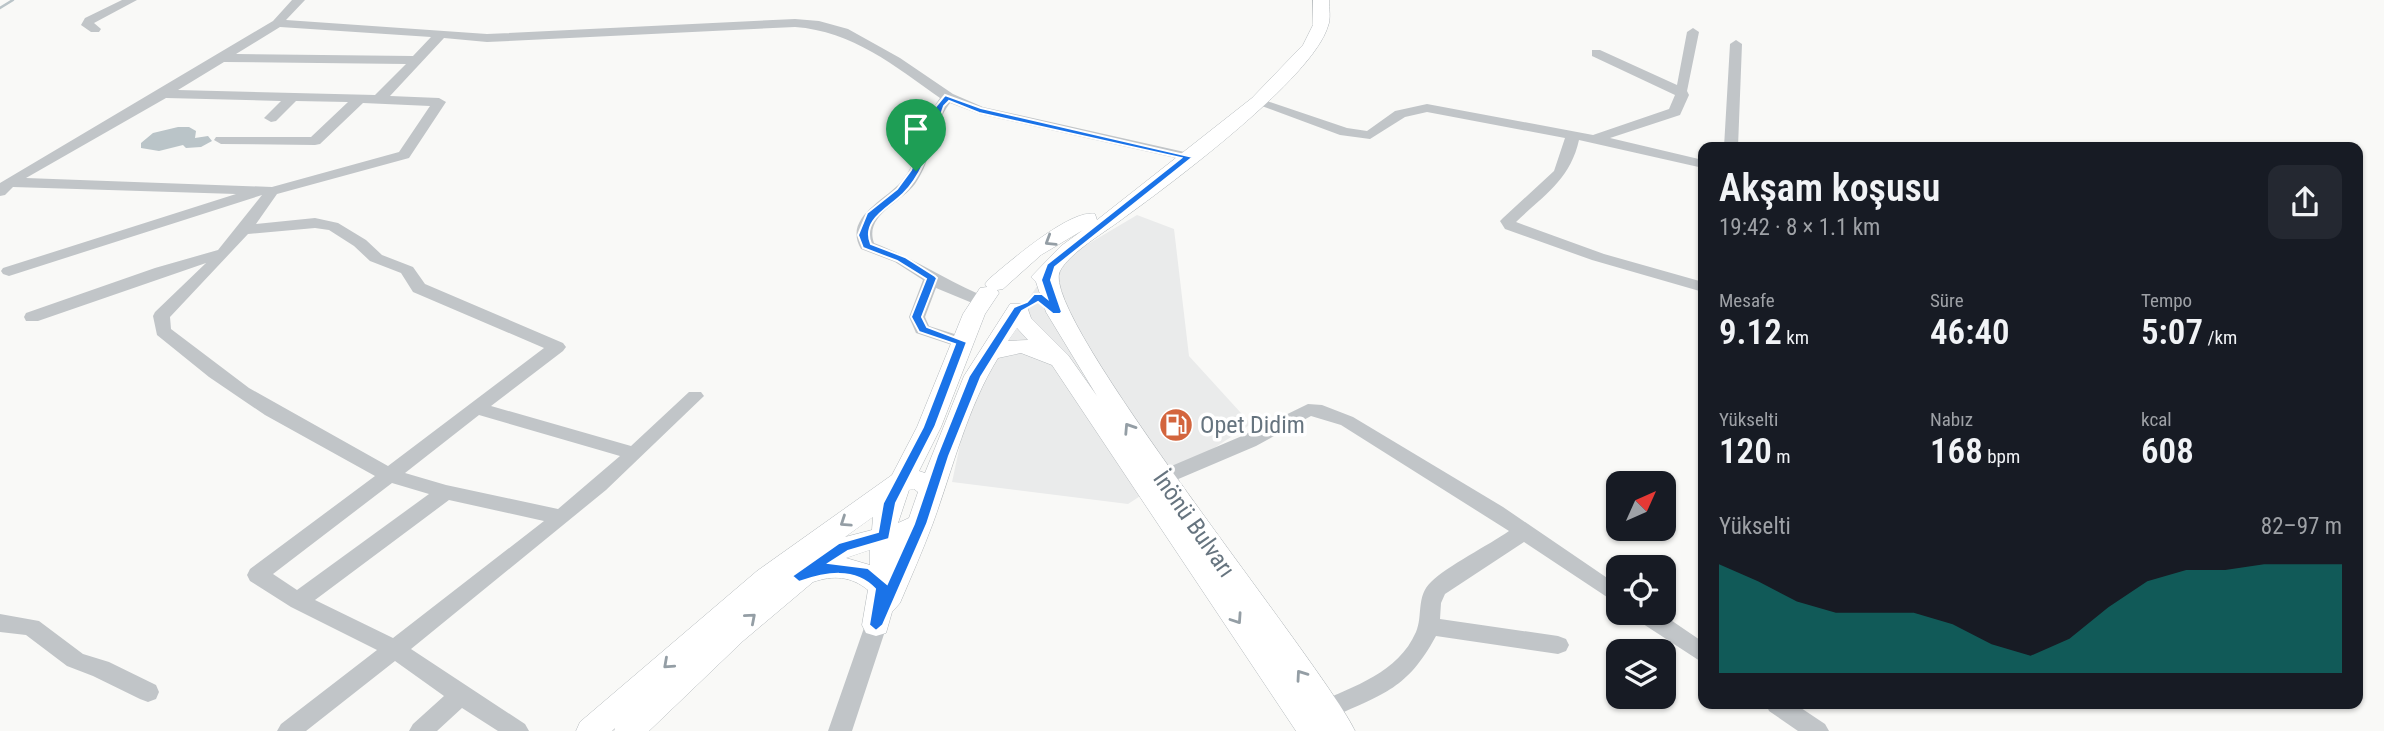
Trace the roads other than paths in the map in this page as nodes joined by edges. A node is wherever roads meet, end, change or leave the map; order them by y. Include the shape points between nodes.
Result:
1 (131, 0) edge
2 (299, 0) edge
3 (1321, 0) edge
4 (278, 23) junction
5 (95, 29) dead end
6 (1693, 32) dead end
7 (441, 34) junction
8 (1736, 44) dead end
9 (1596, 53) dead end
10 (225, 58) junction
11 (416, 60) junction
12 (1680, 91) junction
13 (163, 94) junction
14 (293, 97) junction
15 (948, 97) junction
16 (360, 98) junction
17 (379, 99) junction
18 (1258, 102) junction
19 (271, 118) dead end
20 (1573, 135) junction
21 (1594, 139) junction
22 (221, 140) dead end
23 (1731, 142) edge
24 (1189, 157) junction
25 (1698, 163) edge
26 (1172, 170) junction
27 (4, 187) edge
28 (263, 191) junction
29 (246, 230) junction
30 (228, 252) junction
31 (1051, 266) junction
32 (9, 271) dead end
33 (932, 278) junction
34 (1698, 286) edge
35 (989, 293) junction
36 (1043, 298) junction
37 (1018, 309) junction
38 (33, 317) dead end
39 (961, 342) junction
40 (989, 352) junction
41 (1060, 360) junction
42 (695, 396) dead end
43 (475, 408) junction
44 (633, 453) junction
45 (389, 475) junction
46 (1162, 478) junction
47 (900, 482) junction
48 (932, 488) junction
49 (446, 492) junction
50 (560, 517) junction
51 (920, 524) junction
52 (1525, 531) junction
53 (884, 536) junction
54 (799, 576) junction
55 (882, 587) junction
56 (1606, 588) edge
57 (298, 601) junction
58 (0, 623) edge
59 (876, 625) junction
60 (1661, 625) edge
61 (1428, 626) junction
62 (1558, 645) dead end
63 (393, 648) junction
64 (1698, 651) edge
65 (148, 692) dead end
66 (460, 695) junction
67 (1784, 709) edge
68 (1326, 724) edge
69 (289, 731) edge
70 (421, 731) edge
71 (517, 731) edge
72 (591, 731) edge
73 (629, 731) edge
74 (841, 731) edge
75 (1817, 731) edge

1 - 5 street via 89,21 87,25
2 - 4 street
3 - 18 main road via 1321,25 1310,47
4 - 7 street
4 - 10 street
6 - 12 street
7 - 11 street
7 - 15 street via 487,38 820,25 844,32
8 - 23 street
9 - 12 street
10 - 11 street
10 - 13 street
11 - 17 street
12 - 21 street via 1675,112
13 - 14 street
13 - 27 street
14 - 16 street
14 - 19 street
15 - 24 street via 979,110
15 - 33 street via 940,106 911,179 870,215 863,235 867,246
16 - 17 street
16 - 22 street via 315,141
17 - 28 street via 439,102 404,155
18 - 20 street via 1345,132 1370,135 1400,114 1427,108
18 - 24 main road
20 - 21 street
20 - 34 street via 1560,173 1508,221 1510,226
21 - 25 street
24 - 26 main road
26 - 31 main road
26 -> 35 main road via 1144,182 1034,251
27 - 28 street
28 - 29 street
28 - 32 street
29 - 30 street
29 - 43 street via 315,223 333,226 376,258 407,271 419,288 557,347
30 - 38 street
30 - 45 street via 161,316 163,331 271,410
31 - 36 main road
31 - 36 main road, İnönü Bulvarı
33 - 35 street
33 - 39 street via 917,317 922,329
35 - 36 main road via 1017,279
35 - 37 main road via 995,306
35 - 39 main road
36 - 37 main road
46 -> 36 main road, İnönü Bulvarı
37 - 40 main road
37 - 41 main road, İnönü Bulvarı via 1021,320
39 - 47 main road via 929,427
40 - 41 main road via 1022,346
40 - 48 main road via 975,376
41 -> 68 main road, İnönü Bulvarı
42 - 44 street
43 - 44 street
43 - 45 street
44 - 50 street
45 - 49 street
45 - 57 street via 257,575
46 - 52 street via 1308,410 1322,411 1347,421
68 -> 46 main road, İnönü Bulvarı
47 - 48 main road via 918,480
47 - 53 main road via 887,512
47 -> 72 main road via 766,578
48 - 51 main road
49 - 50 street
49 - 57 street
50 - 63 street
51 - 53 main road
51 - 59 main road
52 - 56 street
52 - 61 street via 1438,588 1430,603
53 - 54 main road via 844,547
53 - 55 main road
54 - 55 main road via 817,569 863,571
73 -> 54 main road
55 - 59 main road
57 - 63 street
58 - 65 street via 31,627 75,660
59 - 74 street
60 - 64 street
61 - 62 street
61 - 68 street via 1413,657 1388,681
63 - 66 street
63 - 69 street
66 - 70 street
66 - 71 street
67 - 75 street

